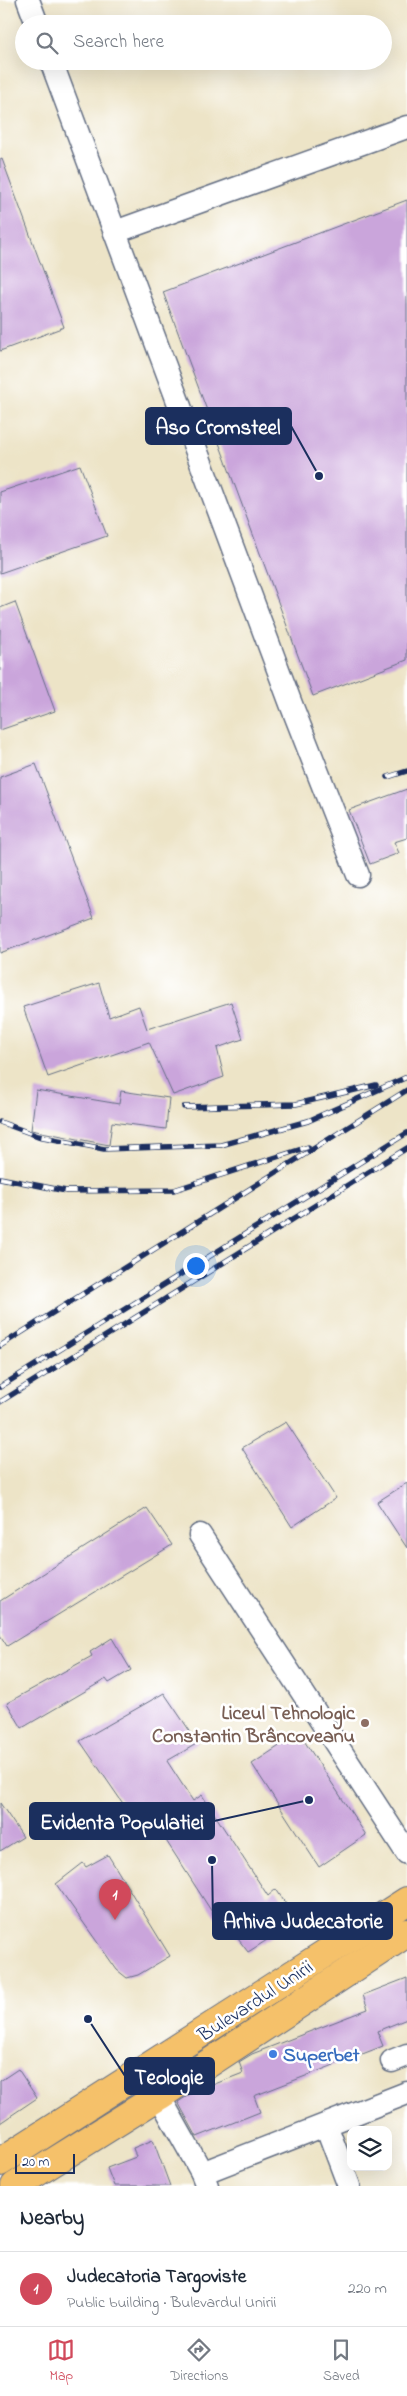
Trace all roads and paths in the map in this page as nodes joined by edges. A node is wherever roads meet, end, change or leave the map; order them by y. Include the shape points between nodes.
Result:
1 (28, 0) edge
2 (34, 15) edge
3 (54, 70) edge
4 (407, 126) edge
5 (115, 232) junction
6 (358, 875) dead end
7 (200, 1535) dead end
8 (407, 1853) edge
9 (407, 1901) edge
10 (407, 1933) edge
11 (144, 2072) junction
12 (407, 2093) edge
13 (158, 2096) junction
14 (326, 2125) junction
15 (0, 2162) edge
16 (205, 2180) edge
17 (15, 2186) edge
18 (350, 2186) edge

1 - 2 street
3 - 5 street
4 - 5 street
5 - 6 street
7 - 8 street
9 - 11 main road, Bulevardul Unirii
10 - 13 main road, Bulevardul Unirii
11 - 13 main road
11 - 15 main road, Bulevardul Unirii
12 - 14 street
13 - 16 street
13 - 17 main road, Bulevardul Unirii
14 - 16 street
14 - 18 street

